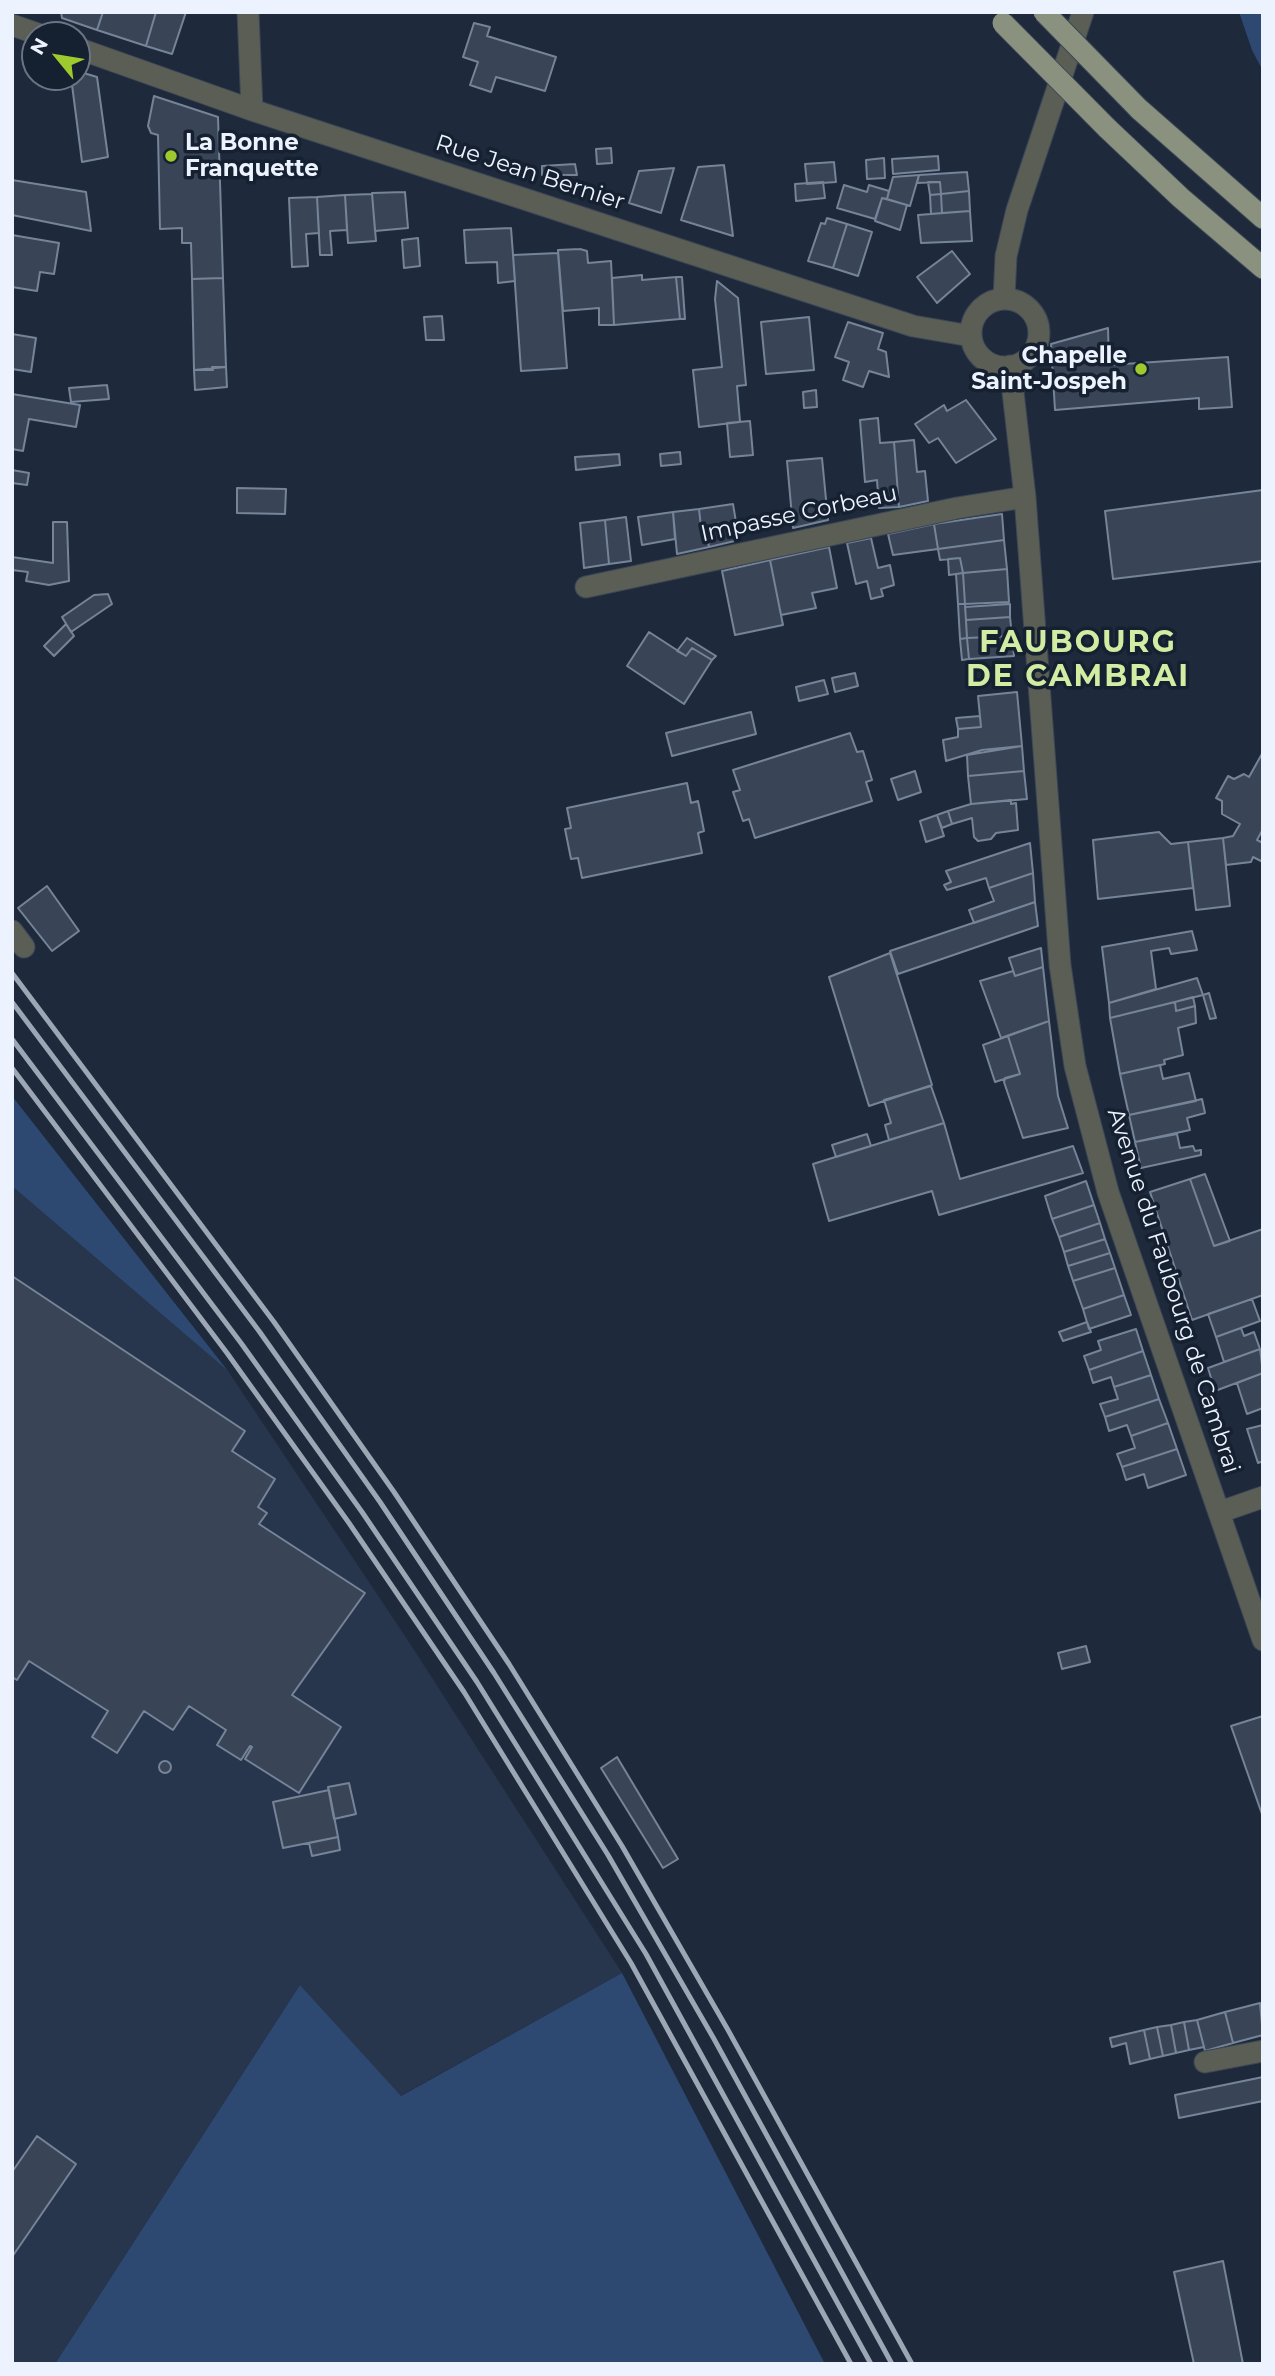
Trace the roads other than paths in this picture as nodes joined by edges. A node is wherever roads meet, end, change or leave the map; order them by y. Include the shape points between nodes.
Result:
1 (248, 12) edge
2 (1044, 12) edge
3 (1083, 12) edge
4 (998, 17) edge
5 (91, 53) edge
6 (252, 110) junction
7 (1263, 219) edge
8 (1263, 268) edge
9 (1004, 299) junction
10 (971, 336) junction
11 (1010, 366) junction
12 (1025, 497) junction
13 (586, 587) dead end
14 (1263, 1497) edge
15 (1220, 1512) junction
16 (1263, 1640) edge
17 (1263, 2051) edge
18 (1205, 2062) dead end

1 - 6 street
2 - 7 main road, bridge via 1139,109
3 - 9 street via 1017,210 1006,256
4 - 8 main road, bridge via 1107,128
5 - 6 street, Rue Jean Bernier
6 - 10 street, Rue Jean Bernier via 913,326
9 - 10 street via 978,313
9 - 11 street via 1027,308 1038,330 1031,354
10 - 11 street via 986,361
11 - 12 street, Avenue du Faubourg de Cambrai
12 - 13 street, Impasse Corbeau
12 - 15 street, Avenue du Faubourg de Cambrai via 1060,965 1075,1066 1108,1192
14 - 15 street
15 - 16 street, Avenue du Faubourg de Cambrai
17 - 18 street

